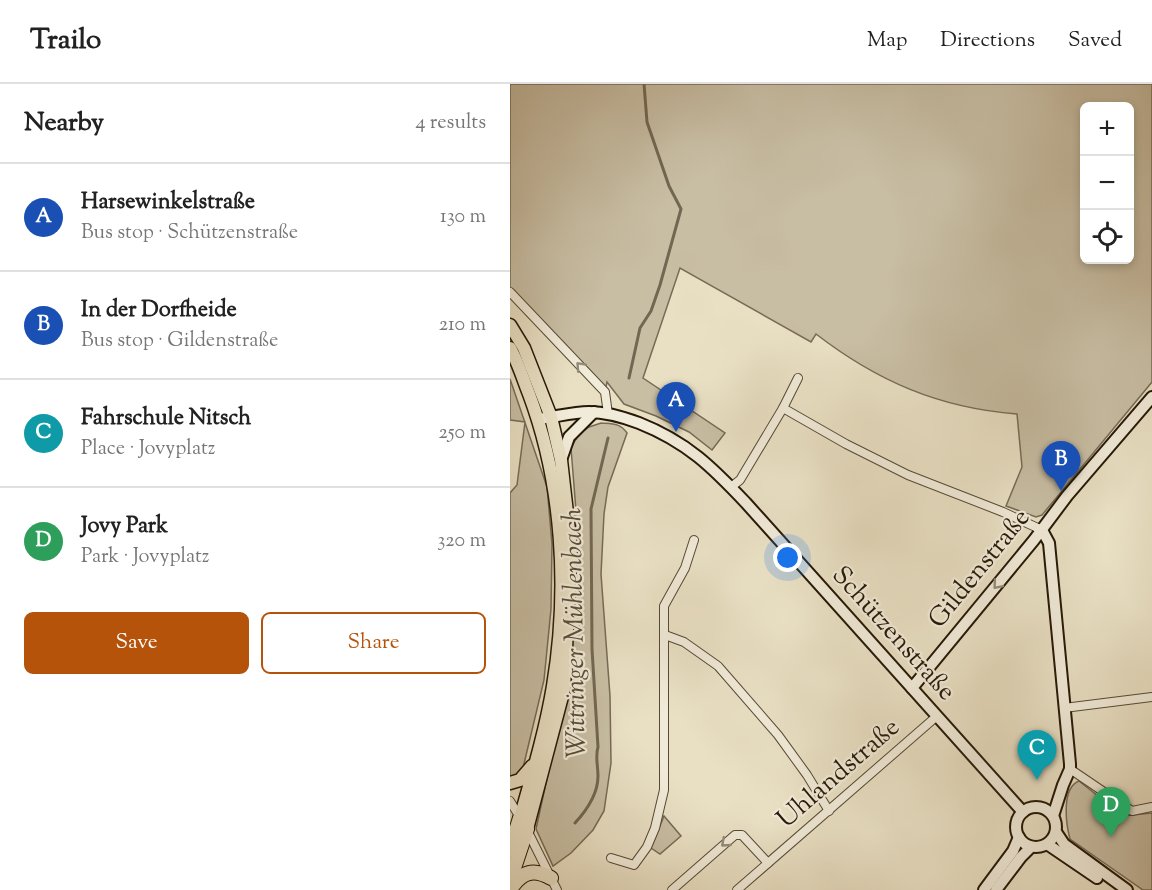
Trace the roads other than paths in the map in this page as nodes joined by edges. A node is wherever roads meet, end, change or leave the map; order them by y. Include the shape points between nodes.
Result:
1 (510, 292) edge
2 (510, 325) edge
3 (510, 348) edge
4 (798, 378) dead end
5 (1152, 397) edge
6 (783, 408) junction
7 (594, 412) junction
8 (608, 414) junction
9 (545, 418) junction
10 (561, 460) junction
11 (731, 487) junction
12 (1041, 530) junction
13 (694, 540) dead end
14 (665, 635) junction
15 (912, 688) junction
16 (1152, 697) edge
17 (1064, 708) junction
18 (937, 716) junction
19 (535, 763) junction
20 (1070, 769) junction
21 (510, 783) edge
22 (1063, 785) junction
23 (510, 801) edge
24 (1152, 807) edge
25 (1042, 808) junction
26 (829, 811) junction
27 (1023, 812) junction
28 (1053, 816) junction
29 (523, 824) junction
30 (1056, 832) junction
31 (1019, 837) junction
32 (1047, 844) junction
33 (1031, 847) junction
34 (510, 850) edge
35 (611, 858) dead end
36 (768, 864) junction
37 (510, 880) edge
38 (554, 884) edge
39 (510, 890) edge
40 (672, 890) edge
41 (737, 890) edge
42 (984, 890) edge
43 (996, 890) edge
44 (1114, 890) edge
45 (1126, 890) edge

8 -> 1 street via 605,392
2 - 9 main road via 524,348
3 - 9 main road
4 - 6 street
5 - 12 main road, Gildenstraße
6 - 11 street via 740,480
6 - 12 street via 908,475
7 - 8 main road, Schützenstraße
7 - 9 main road, Schützenstraße
7 - 10 main road via 569,437
8 - 11 main road, Schützenstraße via 676,441 706,462
9 - 10 main road
9 - 19 main road via 557,509 561,607 553,686
10 - 29 main road via 571,548 564,689
11 - 15 main road, Schützenstraße
12 -> 15 main road, Gildenstraße
12 - 17 main road via 1049,543
13 - 14 street via 685,568 664,606
14 - 26 street via 684,642 724,672 778,735
14 - 35 street via 666,752 661,806 647,847 634,865
15 - 18 main road, Schützenstraße
16 - 17 street
17 - 20 main road
18 - 26 street, Uhlandstraße
18 - 27 main road, Schützenstraße
19 - 21 main road via 520,780
19 - 29 main road
20 - 22 main road
20 - 24 street via 1132,811
22 - 25 main road
22 - 28 main road
23 - 29 street
25 - 27 main road
25 - 28 main road
26 - 36 street, Uhlandstraße
27 - 31 main road via 1016,826
28 - 30 main road
29 - 34 highway
29 - 37 highway
29 - 38 street
30 - 32 main road
30 - 45 main road via 1064,844
31 - 33 main road
31 - 42 main road
32 - 33 main road
32 - 44 main road
33 - 43 main road
36 -> 40 street, Uhlandstraße via 742,835 735,835
36 - 41 street, Uhlandstraße
38 - 39 highway via 538,872 529,872 518,878

